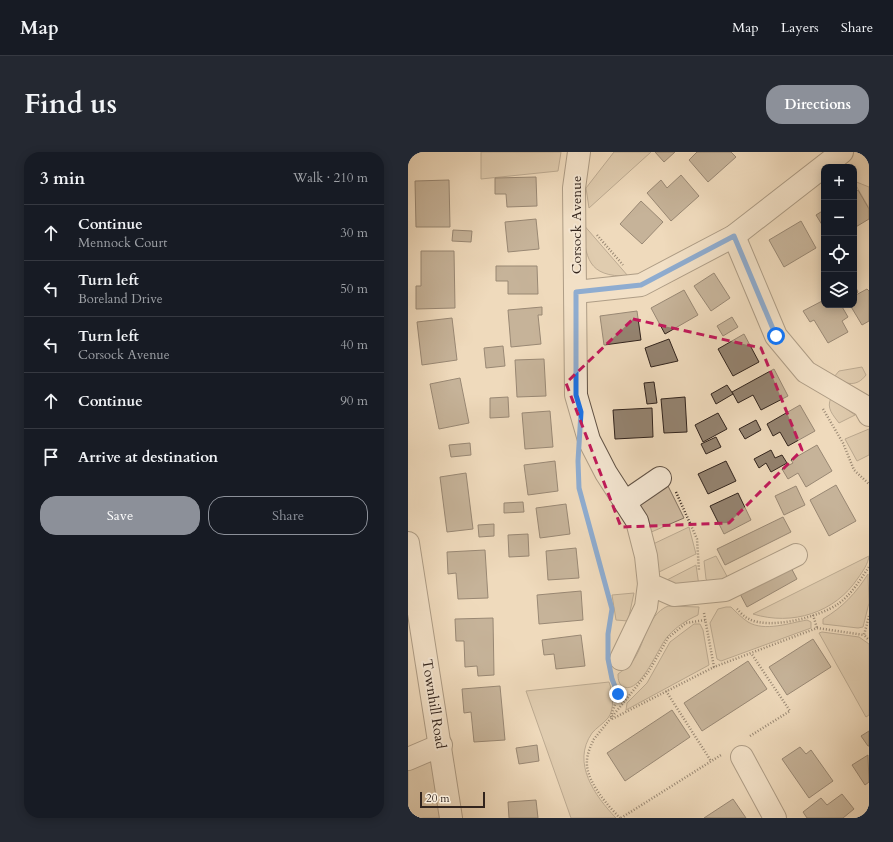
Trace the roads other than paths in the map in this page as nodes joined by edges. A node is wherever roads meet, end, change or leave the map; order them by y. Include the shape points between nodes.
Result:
1 (579, 152) edge
2 (842, 152) edge
3 (734, 236) junction
4 (576, 292) junction
5 (867, 405) edge
6 (660, 478) dead end
7 (625, 502) junction
8 (408, 543) edge
9 (796, 555) dead end
10 (649, 584) junction
11 (616, 666) road end
12 (441, 746) junction
13 (733, 755) road end
14 (408, 759) edge
15 (451, 818) edge
16 (775, 818) edge

1 - 4 street, Corsock Avenue via 574,188
2 - 3 street
3 - 4 street via 641,285
3 - 5 street via 776,336 806,372
4 - 7 street, Corsock Avenue via 576,395 589,440
6 - 7 street
7 - 10 street, Corsock Avenue via 637,521 646,556
8 - 12 street, Townhill Road
9 - 10 street via 725,590 674,595
10 - 11 street, Corsock Avenue via 646,607
12 - 14 street
12 - 15 street, Townhill Road
13 - 16 street

